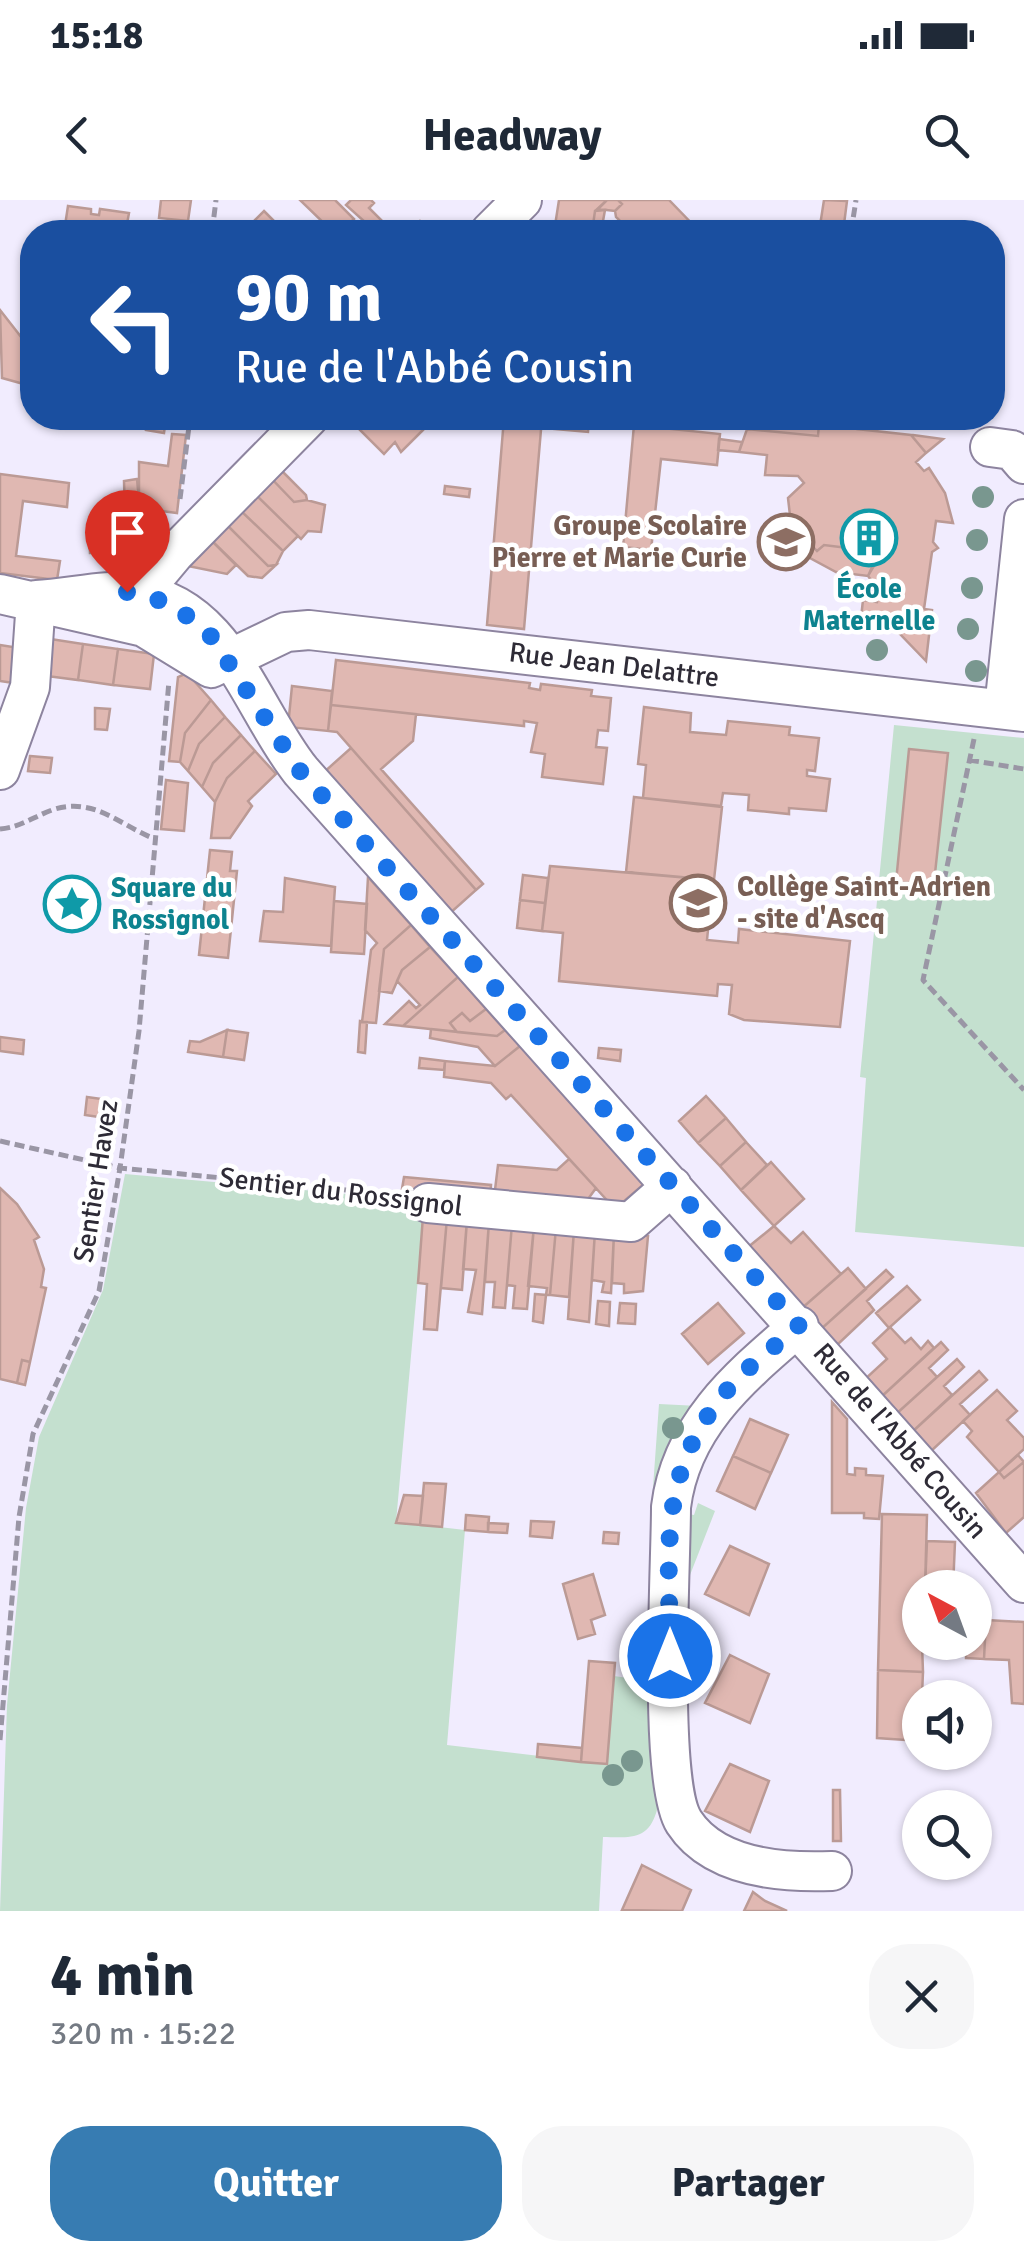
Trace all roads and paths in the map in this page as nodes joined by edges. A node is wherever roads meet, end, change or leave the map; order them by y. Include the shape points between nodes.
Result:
1 (522, 200) edge
2 (502, 220) edge
3 (189, 430) edge
4 (296, 430) edge
5 (1024, 519) edge
6 (174, 554) junction
7 (24, 607) edge
8 (131, 607) junction
9 (178, 646) junction
10 (232, 661) junction
11 (1014, 710) edge
12 (1024, 768) edge
13 (0, 770) edge
14 (0, 829) edge
15 (155, 839) junction
16 (1024, 1090) edge
17 (0, 1141) edge
18 (120, 1168) junction
19 (672, 1186) junction
20 (428, 1203) joint
21 (799, 1326) junction
22 (1024, 1584) edge
23 (0, 1740) edge
24 (832, 1871) dead end

1 - 2 street
3 - 6 path
4 - 6 street
5 - 11 street, Rue Jean Delattre
6 - 8 street
7 - 8 street
7 - 13 street via 30,687
8 - 9 street
8 - 10 street, Rue de l'Abbé Cousin via 188,613
9 - 10 street via 206,667
9 - 15 path, Sentier Havez
10 - 11 street, Rue Jean Delattre via 286,632 309,630
10 - 19 street, Rue de l'Abbé Cousin via 300,771
12 - 16 path via 969,760 923,980
14 - 15 path via 79,806 116,815
15 - 18 path, Sentier Havez
17 - 18 path, Sentier du Rossignol
18 - 20 path, Sentier du Rossignol
18 - 23 path, Sentier Havez via 99,1291 33,1434
19 - 20 street, Sentier du Rossignol via 631,1222
19 - 21 street, Rue de l'Abbé Cousin
21 - 22 street, Rue de l'Abbé Cousin
21 - 24 street via 729,1388 698,1431 676,1479 670,1768 678,1812 707,1845 762,1868

